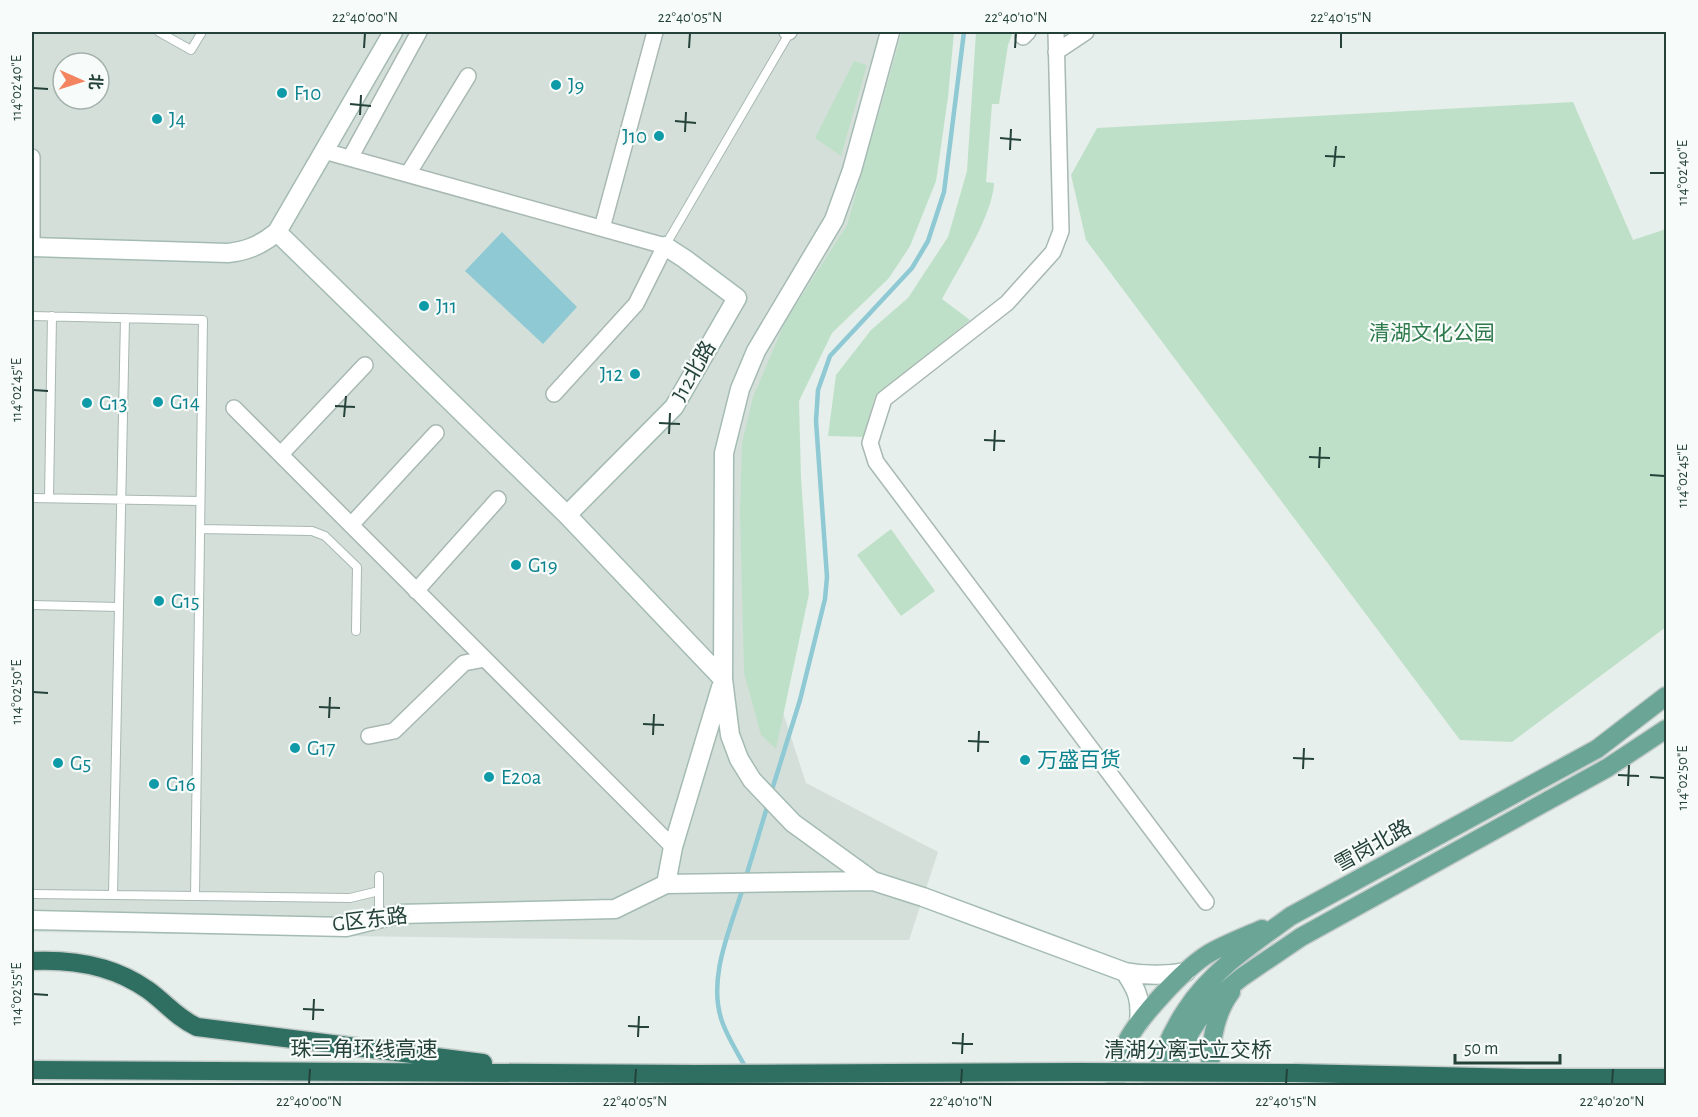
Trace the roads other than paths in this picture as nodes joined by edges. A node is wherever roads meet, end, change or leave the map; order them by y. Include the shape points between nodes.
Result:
1 (159, 32) edge
2 (202, 32) edge
3 (393, 32) edge
4 (419, 32) edge
5 (655, 32) edge
6 (789, 32) edge
7 (890, 32) edge
8 (1056, 32) edge
9 (1086, 32) edge
10 (1056, 52) junction
11 (468, 76) dead end
12 (324, 151) junction
13 (32, 157) edge
14 (350, 158) junction
15 (408, 174) junction
16 (603, 228) junction
17 (277, 232) junction
18 (665, 246) junction
19 (32, 247) edge
20 (32, 316) edge
21 (52, 316) junction
22 (125, 318) junction
23 (365, 365) dead end
24 (554, 394) dead end
25 (234, 408) dead end
26 (436, 433) dead end
27 (281, 454) junction
28 (32, 498) edge
29 (49, 498) junction
30 (498, 499) dead end
31 (122, 500) junction
32 (200, 501) junction
33 (567, 515) junction
34 (351, 525) junction
35 (200, 530) junction
36 (416, 591) junction
37 (32, 605) edge
38 (119, 607) junction
39 (356, 631) dead end
40 (485, 659) junction
41 (723, 679) junction
42 (1666, 696) edge
43 (1666, 729) edge
44 (369, 736) dead end
45 (673, 847) junction
46 (379, 876) dead end
47 (873, 881) junction
48 (666, 884) junction
49 (379, 891) junction
50 (32, 894) edge
51 (113, 895) junction
52 (195, 896) junction
53 (1206, 902) dead end
54 (1291, 916) junction
55 (378, 919) junction
56 (32, 920) edge
57 (32, 961) edge
58 (1125, 972) junction
59 (1186, 972) junction
60 (1242, 977) junction
61 (1139, 1023) junction
62 (32, 1070) edge
63 (569, 1073) junction
64 (777, 1074) joint
65 (1666, 1078) edge
66 (1115, 1086) edge
67 (1152, 1086) edge
68 (1168, 1086) edge
69 (1210, 1086) edge

1 - 2 lane via 191,50
3 - 12 street
4 - 14 street
5 - 16 street
6 - 18 lane
7 - 41 street via 834,220 756,351 740,388 724,453
8 - 10 street
9 - 10 street
10 - 53 street via 1061,231 1053,252 1007,303 884,399 870,443 876,462
11 - 15 street
12 - 14 street
12 - 17 street
13 - 19 street
14 - 15 street
15 - 16 street
16 - 18 street
17 - 19 street via 254,248 228,253
17 - 33 street
18 - 24 street via 636,304
18 - 33 street, J12北路 via 737,298 674,407
20 - 21 lane
21 - 22 lane
21 - 29 lane
22 - 31 lane
22 - 32 lane via 203,320
23 - 27 street
25 - 27 street
26 - 34 street
27 - 34 street
28 - 29 lane
29 - 31 lane
30 - 36 street
31 - 32 lane
31 - 38 lane
32 - 35 lane
33 - 41 street
34 - 36 street
35 - 39 lane via 312,531 325,536 357,567
35 - 52 lane
36 - 40 street
37 - 38 lane
38 - 51 lane
40 - 44 street via 464,663 394,731
40 - 45 street
41 - 45 street
41 - 47 street via 730,735 738,759 752,780 793,823
42 - 54 main road, 雪岗北路 via 1597,749
43 - 60 main road via 1607,768 1301,937
45 - 48 street
46 - 49 lane
47 - 48 street
47 - 58 street
48 - 55 street, G区东路 via 615,909 398,914
49 - 52 lane via 350,898
49 - 55 lane
50 - 51 lane
51 - 52 lane
54 - 59 main road via 1226,945
54 - 67 main road, 雪岗北路 via 1227,965 1186,1009
55 - 56 street, G区东路 via 346,927
57 - 63 highway via 77,962 115,972 150,992 186,1022 208,1029
58 - 59 street via 1164,976
58 - 61 street via 1136,988
59 - 61 main road
60 - 68 main road via 1221,994 1191,1031
60 - 69 main road via 1225,1000 1216,1023
61 - 66 main road via 1127,1042
62 - 63 highway, 珠三角环线高速
63 - 64 highway, 珠三角环线高速
64 - 65 highway, 清湖分离式立交桥, bridge via 1080,1072

